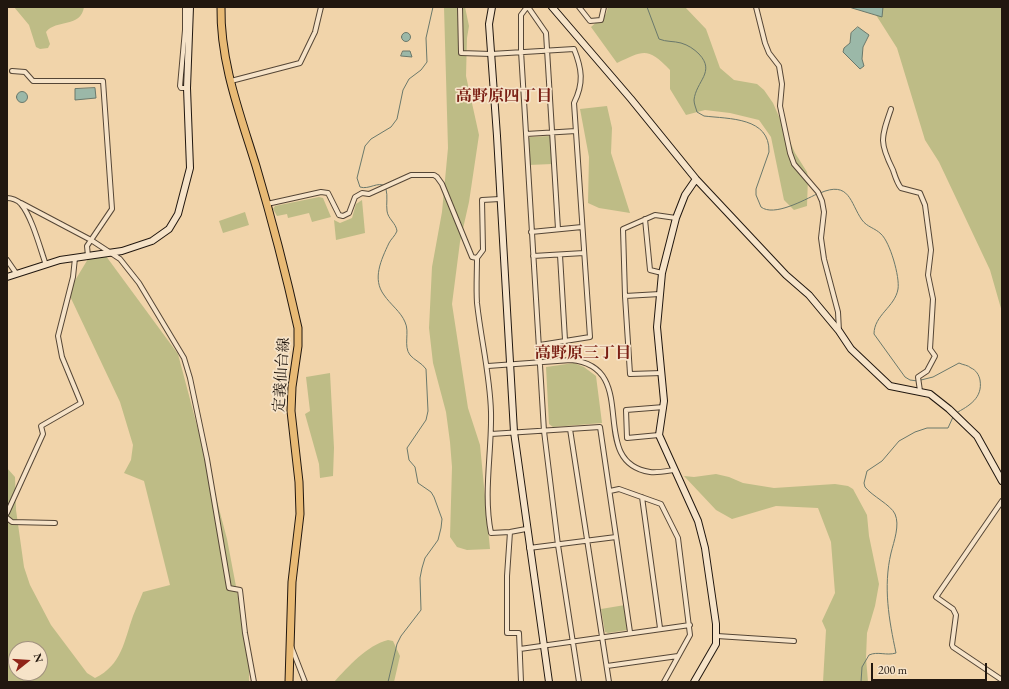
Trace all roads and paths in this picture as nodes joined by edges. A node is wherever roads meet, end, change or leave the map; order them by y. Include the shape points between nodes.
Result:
1 (184, 7) edge
2 (190, 7) edge
3 (221, 7) edge
4 (321, 7) edge
5 (460, 7) edge
6 (492, 7) edge
7 (527, 7) edge
8 (552, 7) edge
9 (579, 7) edge
10 (604, 7) edge
11 (756, 7) edge
12 (547, 50) junction
13 (521, 51) junction
14 (491, 54) junction
15 (12, 71) dead end
16 (231, 81) junction
17 (187, 88) junction
18 (891, 109) dead end
19 (576, 131) junction
20 (552, 133) junction
21 (526, 134) junction
22 (696, 179) junction
23 (7, 198) edge
24 (500, 199) junction
25 (21, 203) junction
26 (267, 204) junction
27 (676, 218) junction
28 (645, 219) junction
29 (582, 227) junction
30 (558, 229) junction
31 (531, 232) junction
32 (92, 240) junction
33 (584, 253) junction
34 (111, 254) junction
35 (560, 255) junction
36 (88, 256) junction
37 (533, 256) junction
38 (75, 258) junction
39 (477, 258) junction
40 (7, 260) edge
41 (46, 265) junction
42 (16, 273) junction
43 (662, 273) junction
44 (7, 277) edge
45 (660, 294) junction
46 (625, 296) junction
47 (839, 331) junction
48 (566, 340) junction
49 (540, 345) junction
50 (541, 362) junction
51 (508, 364) junction
52 (488, 366) junction
53 (662, 373) junction
54 (920, 388) junction
55 (664, 407) junction
56 (570, 429) junction
57 (544, 431) junction
58 (514, 432) junction
59 (491, 434) junction
60 (659, 435) junction
61 (674, 470) junction
62 (1002, 481) edge
63 (610, 491) junction
64 (642, 497) junction
65 (1002, 501) edge
66 (7, 512) edge
67 (7, 518) edge
68 (55, 523) dead end
69 (526, 529) junction
70 (510, 532) junction
71 (616, 537) junction
72 (586, 540) junction
73 (558, 545) junction
74 (529, 548) junction
75 (690, 625) junction
76 (660, 628) junction
77 (630, 632) junction
78 (602, 636) junction
79 (717, 636) junction
80 (289, 640) junction
81 (572, 641) junction
82 (794, 641) dead end
83 (543, 645) junction
84 (520, 649) junction
85 (678, 656) junction
86 (607, 666) junction
87 (1002, 680) edge
88 (254, 682) edge
89 (289, 682) edge
90 (305, 682) edge
91 (521, 682) edge
92 (549, 682) edge
93 (579, 682) edge
94 (609, 682) edge
95 (664, 682) edge
96 (694, 682) edge

1 - 17 street via 185,30 180,86
2 - 17 street
3 - 16 main road, 定義仙台線 via 222,35
4 - 16 street via 315,32 300,63
5 - 14 street via 461,53
6 - 14 street via 489,24
7 - 12 street via 546,33
7 - 13 street via 520,15
8 - 22 street
9 - 10 street via 590,21 601,20
11 - 47 street via 765,43 779,66 782,84 780,106 790,153 794,164 819,194 824,212 821,238 838,312
12 - 13 street
12 - 19 street via 574,49 579,63 580,90 574,103
12 - 20 street
13 - 14 street
13 - 21 street
14 - 24 street
15 - 32 street via 25,72 33,81 103,81 112,209
16 - 26 main road, 定義仙台線
17 - 34 street via 190,168 178,214 169,229 157,238
18 - 54 street via 883,131 885,158 901,188 920,193 925,205 930,240 928,274 933,299 930,349 935,356 932,365 918,378
19 - 20 street
19 - 29 street
20 - 21 street
20 - 30 street
21 - 31 street
22 - 27 street via 685,195
22 - 47 street via 786,275 809,295
23 - 25 street
24 - 39 street via 482,200 483,250
24 - 51 street
25 - 32 street
25 - 41 street
26 - 39 street via 321,192 328,193 339,215 343,216 349,213 355,197 362,193 369,194 411,175 425,174 437,177 445,190 472,257
26 - 80 main road, 定義仙台線 via 298,328 291,411 300,514 292,582
27 - 28 street via 655,215
27 - 43 street
28 - 43 street via 650,270
28 - 46 street via 623,229
29 - 30 street
29 - 33 street
30 - 31 street
31 - 37 street
32 - 34 street
32 - 36 street via 87,246
33 - 35 street
33 - 48 street via 590,337
34 - 36 street
34 - 88 street via 120,260 139,283 187,364 207,459 229,588 240,590 244,633
35 - 37 street
35 - 48 street
36 - 38 street
37 - 49 street
38 - 41 street
38 - 66 street via 73,277 58,336 62,357 81,403 41,426 43,434
39 - 52 street via 477,303
40 - 42 street
41 - 42 street
42 - 44 street
43 - 45 street
45 - 46 street
45 - 53 street via 657,339
46 - 53 street via 630,374
47 - 54 street via 851,349 890,386
48 - 49 street
49 - 50 street
50 - 51 street
50 - 57 street
50 - 61 street via 571,360 596,367 607,382 620,453 629,464 651,473
51 - 52 street
51 - 58 street
52 - 59 street
53 - 55 street
54 - 62 street via 958,417 977,436
55 - 60 street
55 - 60 street via 626,410 627,438
56 - 57 street
56 - 63 street via 600,427
56 - 72 street
57 - 58 street
57 - 73 street
58 - 59 street
58 - 69 street
59 - 70 street via 488,520 491,533
60 - 61 street
61 - 79 street via 698,521 705,548
63 - 64 street via 620,489
63 - 71 street
64 - 75 street via 661,504 678,538
64 - 76 street
65 - 87 street via 936,597 955,612 953,647
67 - 68 street via 12,522
69 - 70 street
69 - 74 street
70 - 84 street via 507,633 519,633
71 - 72 street
71 - 77 street
72 - 73 street
72 - 78 street
73 - 74 street
73 - 81 street
74 - 83 street
75 - 76 street
75 - 85 street via 690,635
76 - 77 street
77 - 78 street
78 - 81 street
78 - 86 street
79 - 82 street
79 - 96 street via 716,644
80 - 89 main road, 定義仙台線
80 - 90 street
81 - 83 street
81 - 93 street
83 - 84 street
83 - 92 street
84 - 91 street
85 - 86 street
85 - 95 street
86 - 94 street

